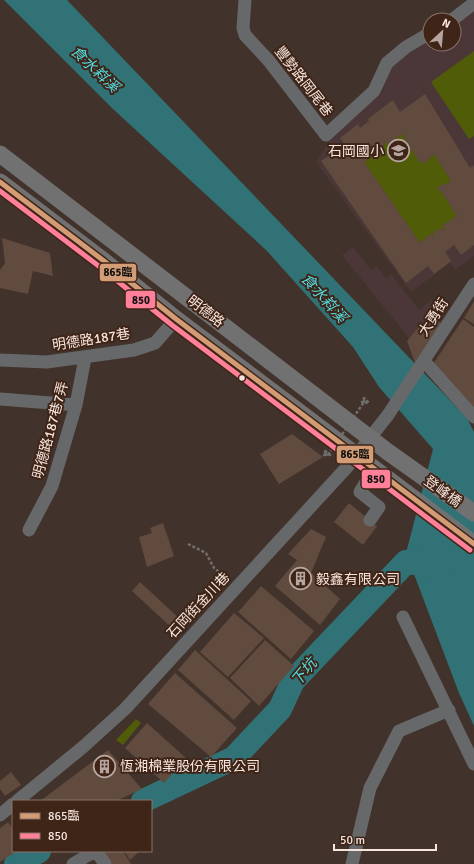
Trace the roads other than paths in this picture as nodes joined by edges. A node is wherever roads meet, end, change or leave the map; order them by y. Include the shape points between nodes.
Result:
1 (245, 0) edge
2 (474, 3) edge
3 (462, 12) edge
4 (422, 38) edge
5 (2, 160) edge
6 (0, 182) edge
7 (474, 284) edge
8 (176, 319) junction
9 (85, 358) junction
10 (0, 360) edge
11 (422, 364) junction
12 (0, 399) edge
13 (76, 405) junction
14 (388, 415) joint
15 (474, 417) edge
16 (371, 438) junction
17 (357, 456) junction
18 (374, 469) junction
19 (412, 469) joint
20 (405, 493) joint
21 (474, 513) edge
22 (370, 520) dead end
23 (28, 530) dead end
24 (474, 544) edge
25 (403, 617) dead end
26 (449, 710) junction
27 (474, 764) edge
28 (18, 800) edge
29 (12, 805) edge
30 (0, 815) edge
31 (94, 852) edge
32 (97, 852) edge
33 (73, 864) edge
34 (105, 864) edge
35 (352, 864) edge

1 - 4 street, 豐勢路岡尾巷 via 243,28 246,35 326,135 374,91 387,63
2 - 3 street
5 - 16 main road, 明德路
6 - 8 main road, 明德路
7 - 11 street, 大勇街
8 - 9 street, 明德路187巷 via 155,343 134,350
8 - 17 main road, 明德路
9 - 10 street, 明德路187巷 via 47,362
9 - 13 street, 明德路187巷7弄
11 - 14 street, 大勇街
11 - 15 street
12 - 13 street
13 - 23 street, 明德路187巷7弄 via 52,486
14 - 16 street, 石岡街金川巷
16 - 17 street, 石岡街金川巷
16 - 19 main road, 明德路
17 - 18 main road, 明德路
17 - 28 street, 石岡街金川巷 via 125,709
18 - 20 main road, 明德路
18 - 22 street via 360,492 379,507
19 - 21 main road, 登峰橋
20 - 24 main road, 登峰橋
25 - 26 street
26 - 27 street
26 - 35 street via 399,731 370,788
29 - 30 street
31 - 33 street
32 - 34 street

